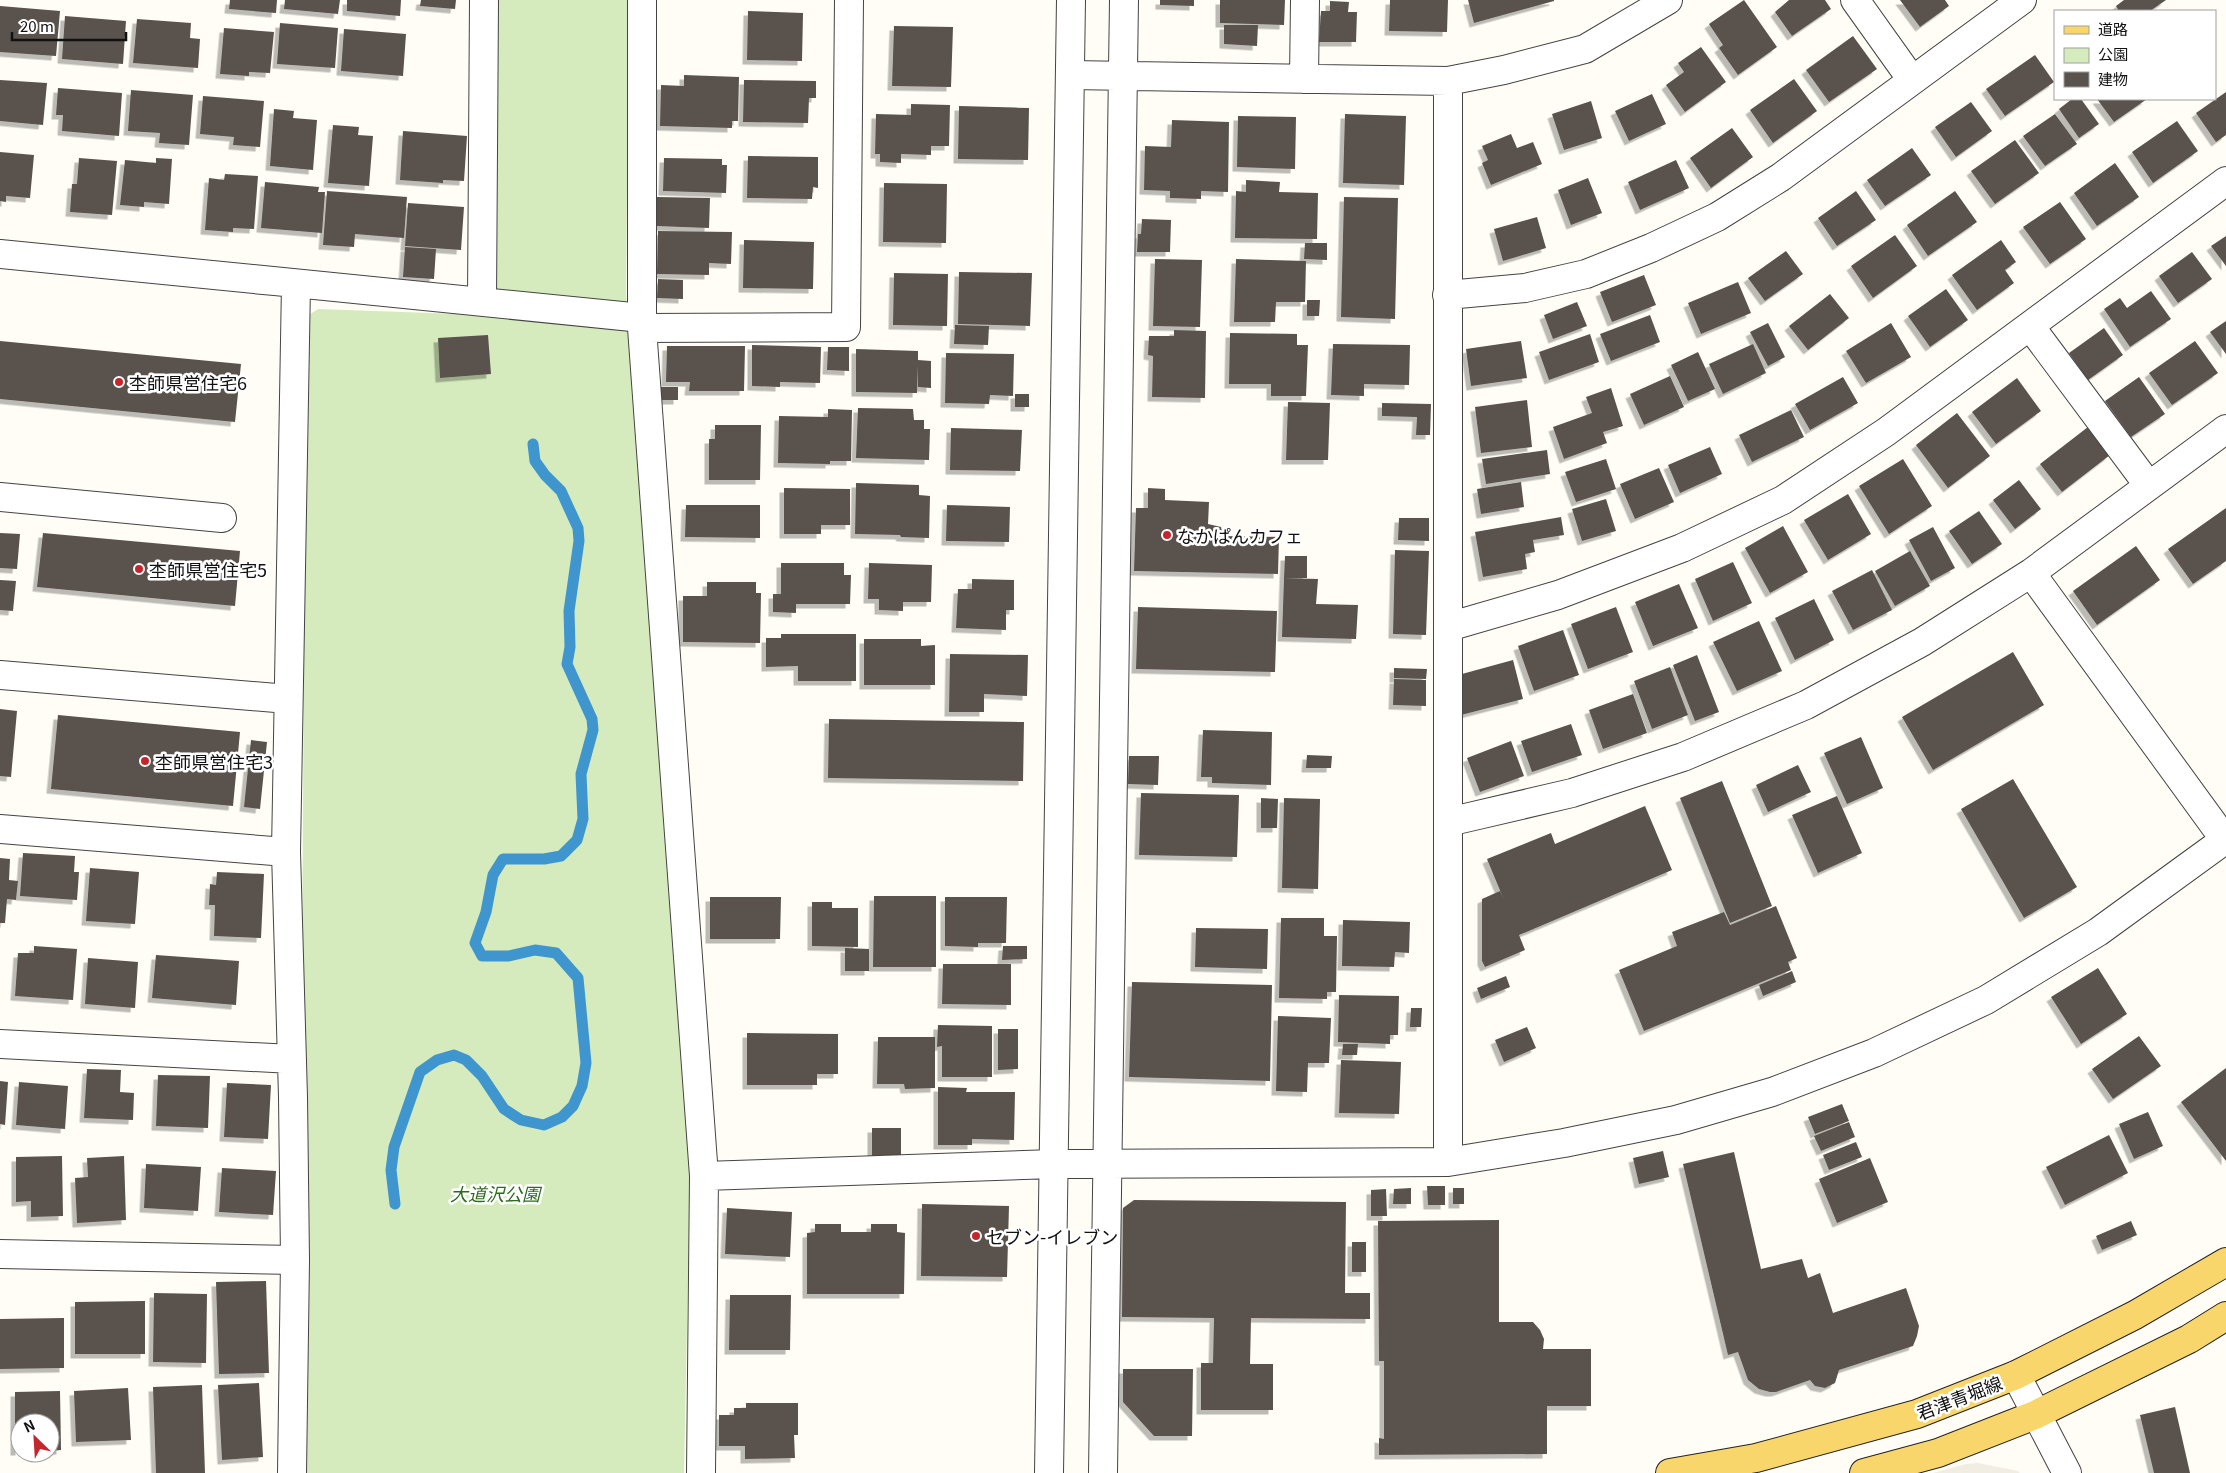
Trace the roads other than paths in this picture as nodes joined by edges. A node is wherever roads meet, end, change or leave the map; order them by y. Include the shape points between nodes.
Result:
1 (484, 0) edge
2 (642, 0) edge
3 (849, 0) edge
4 (1071, 0) edge
5 (1124, 0) edge
6 (1305, 0) edge
7 (1668, 0) edge
8 (1855, 0) edge
9 (2022, 0) edge
10 (1070, 75) junction
11 (1122, 77) junction
12 (1304, 79) junction
13 (1912, 80) junction
14 (1448, 81) junction
15 (2226, 181) edge
16 (0, 254) edge
17 (296, 284) junction
18 (1447, 295) junction
19 (482, 300) junction
20 (642, 323) junction
21 (2030, 326) junction
22 (2226, 429) edge
23 (2149, 486) junction
24 (0, 498) edge
25 (222, 518) dead end
26 (2031, 573) junction
27 (1448, 627) junction
28 (0, 675) edge
29 (288, 699) junction
30 (1448, 822) junction
31 (0, 828) edge
32 (2225, 839) edge
33 (286, 852) junction
34 (0, 1044) edge
35 (292, 1059) junction
36 (1448, 1162) junction
37 (1054, 1164) junction
38 (1106, 1164) junction
39 (704, 1176) junction
40 (0, 1254) edge
41 (294, 1260) junction
42 (2226, 1262) edge
43 (2226, 1316) edge
44 (2016, 1375) junction
45 (2036, 1415) junction
46 (292, 1473) edge
47 (701, 1473) edge
48 (1049, 1473) edge
49 (1103, 1473) edge
50 (1670, 1473) edge
51 (1864, 1473) edge
52 (2067, 1473) edge

1 - 19 street
2 - 20 street
3 - 20 street via 846,327
4 - 10 street
5 - 11 street
6 - 12 street
7 - 14 street via 1585,49
8 - 13 street
9 - 13 street
10 - 11 street
10 - 37 street
11 - 12 street
11 - 38 street
12 - 14 street
13 - 18 street via 1781,177 1717,217 1651,248 1586,274 1534,286
14 - 18 street
15 - 21 street
16 - 17 street
17 - 19 street
17 - 29 street
18 - 27 street
19 - 20 street
20 - 39 street
21 - 23 street
21 - 27 street via 1886,432 1783,500 1682,548 1558,595
22 - 23 street
23 - 26 street
24 - 25 street
26 - 30 street via 1922,642 1797,709 1683,757 1572,794
26 - 32 street
27 - 30 street
28 - 29 street
29 - 33 street
30 - 36 street
31 - 33 street
32 - 36 street via 2098,932 1986,1000 1874,1054 1772,1092 1676,1120
33 - 35 street
34 - 35 street
35 - 41 street
36 - 38 street
37 - 38 street
37 - 39 street
37 - 48 street
38 - 49 street
39 - 47 street
40 - 41 street
41 - 46 street
42 - 44 main road, 君津青堀線 via 2135,1315
43 - 45 main road
44 - 45 street
44 - 50 main road, 君津青堀線 via 1917,1414 1756,1458
45 - 51 main road via 1938,1453
45 - 52 street

